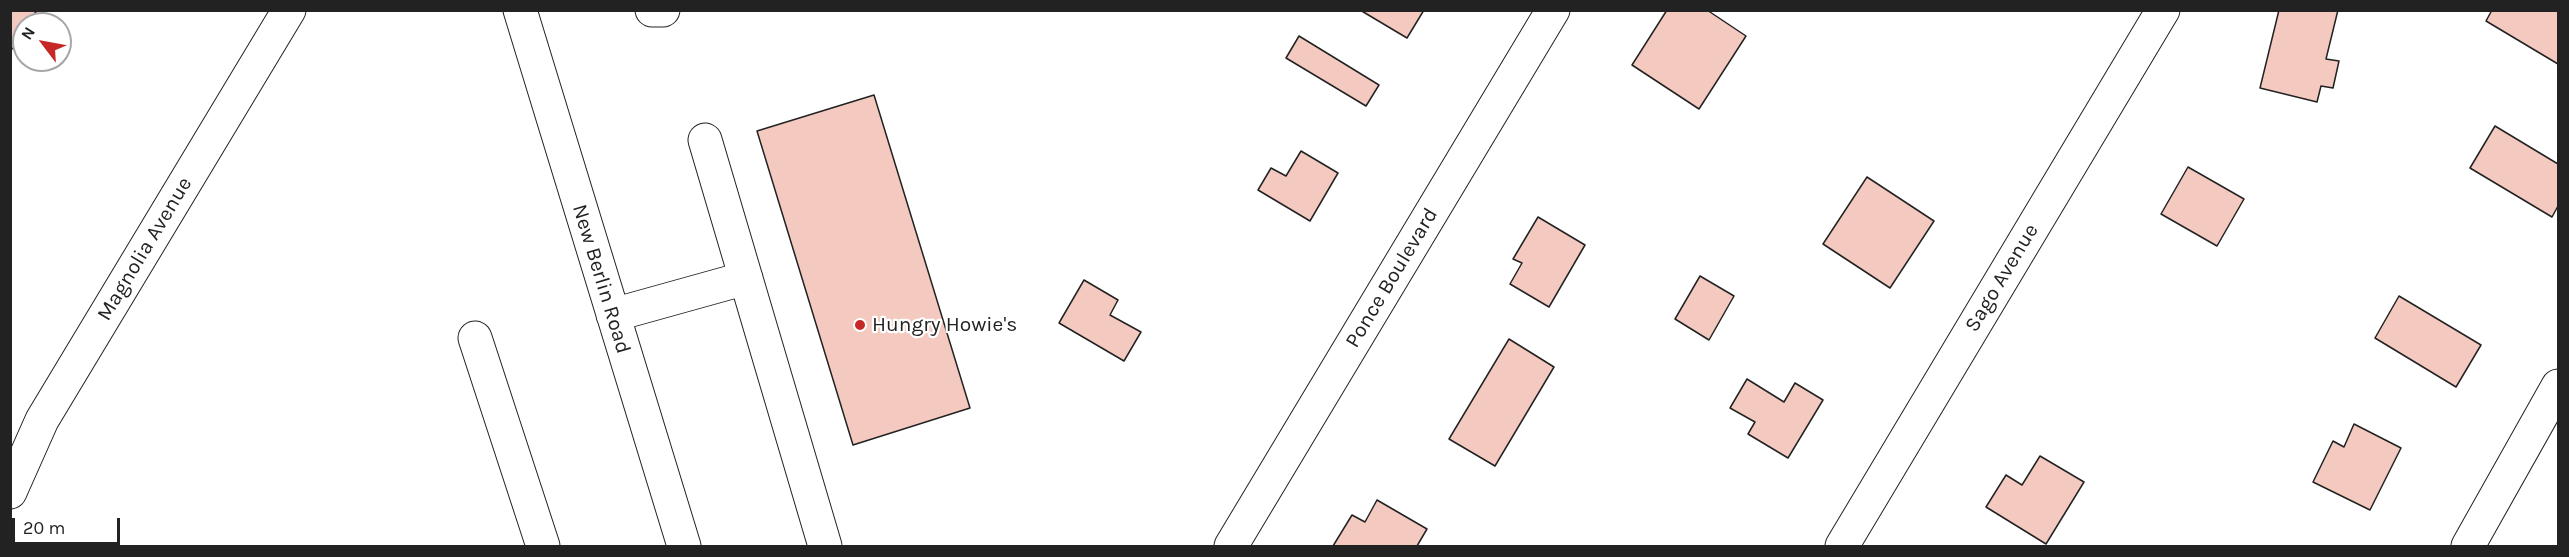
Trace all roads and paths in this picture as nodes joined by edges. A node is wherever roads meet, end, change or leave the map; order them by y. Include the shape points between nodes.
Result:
1 (289, 10) edge
2 (519, 10) edge
3 (652, 10) edge
4 (663, 10) edge
5 (1553, 10) edge
6 (2163, 10) edge
7 (705, 140) dead end
8 (746, 278) junction
9 (613, 315) junction
10 (476, 338) dead end
11 (2559, 386) edge
12 (10, 492) edge
13 (543, 546) edge
14 (684, 546) edge
15 (825, 546) edge
16 (1231, 546) edge
17 (1842, 546) edge
18 (2468, 546) edge

1 - 12 street, Magnolia Avenue via 42,420
2 - 9 street, New Berlin Road
3 - 4 street
5 - 16 street, Ponce Boulevard
6 - 17 street, Sago Avenue
7 - 8 street
8 - 9 street
8 - 15 street
9 - 14 street, New Berlin Road
10 - 13 street
11 - 18 street

